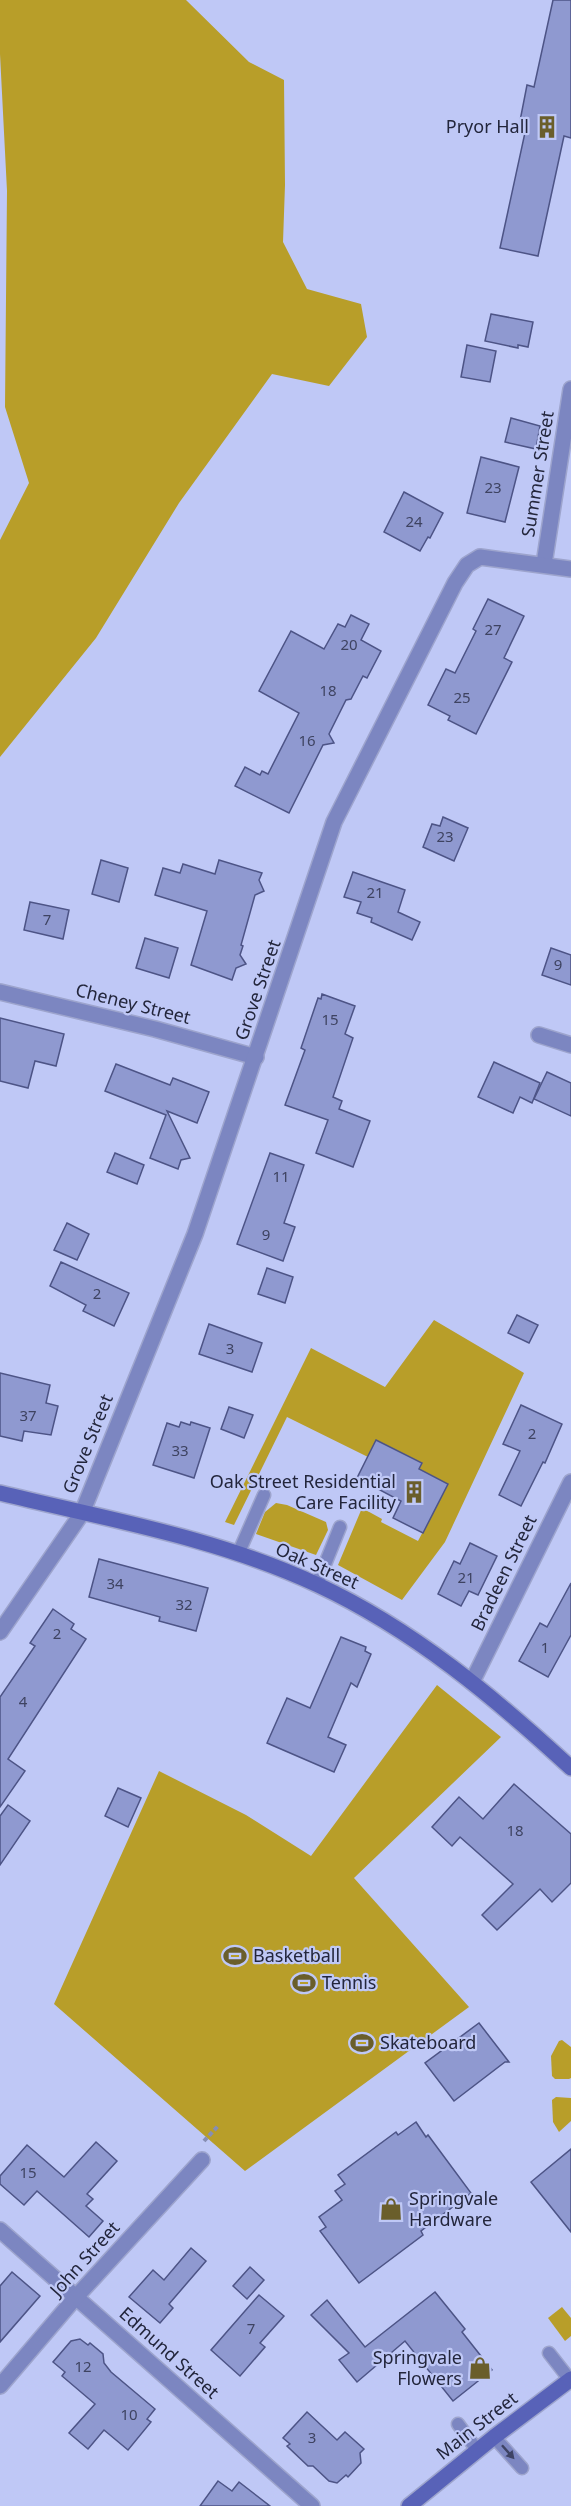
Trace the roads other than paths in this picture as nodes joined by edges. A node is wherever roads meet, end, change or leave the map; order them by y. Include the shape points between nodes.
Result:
1 (571, 389) edge
2 (544, 564) junction
3 (571, 569) edge
4 (0, 992) edge
5 (539, 1035) dead end
6 (571, 1045) edge
7 (256, 1057) junction
8 (571, 1482) edge
9 (0, 1493) edge
10 (264, 1495) dead end
11 (82, 1513) junction
12 (340, 1527) dead end
13 (237, 1554) junction
14 (317, 1584) junction
15 (0, 1632) edge
16 (472, 1682) junction
17 (571, 1768) edge
18 (202, 2160) dead end
19 (0, 2230) edge
20 (76, 2297) junction
21 (549, 2353) dead end
22 (571, 2380) edge
23 (0, 2386) edge
24 (458, 2424) dead end
25 (494, 2436) junction
26 (477, 2450) junction
27 (522, 2468) dead end
28 (312, 2506) edge
29 (408, 2506) edge

1 - 2 street, Summer Street
2 - 3 street, Grove Street
2 - 7 street, Grove Street via 480,557 462,571 334,822
4 - 7 street, Cheney Street
5 - 6 street
7 - 11 street, Grove Street via 192,1241
8 - 16 street, Bradeen Street
9 - 11 main road, Oak Street
10 - 13 lane
11 - 13 main road, Oak Street
11 - 15 street, Grove Street
12 - 14 lane
13 - 14 main road, Oak Street
14 - 16 main road, Oak Street via 395,1627
16 - 17 main road, Oak Street
18 - 20 street, John Street
19 - 20 street, Edmund Street
20 - 23 street, John Street
20 - 28 street, Edmund Street
21 - 22 lane
22 - 25 main road, Main Street
24 - 26 lane
25 - 26 main road, Main Street
25 -> 27 lane
26 - 29 main road, Main Street

